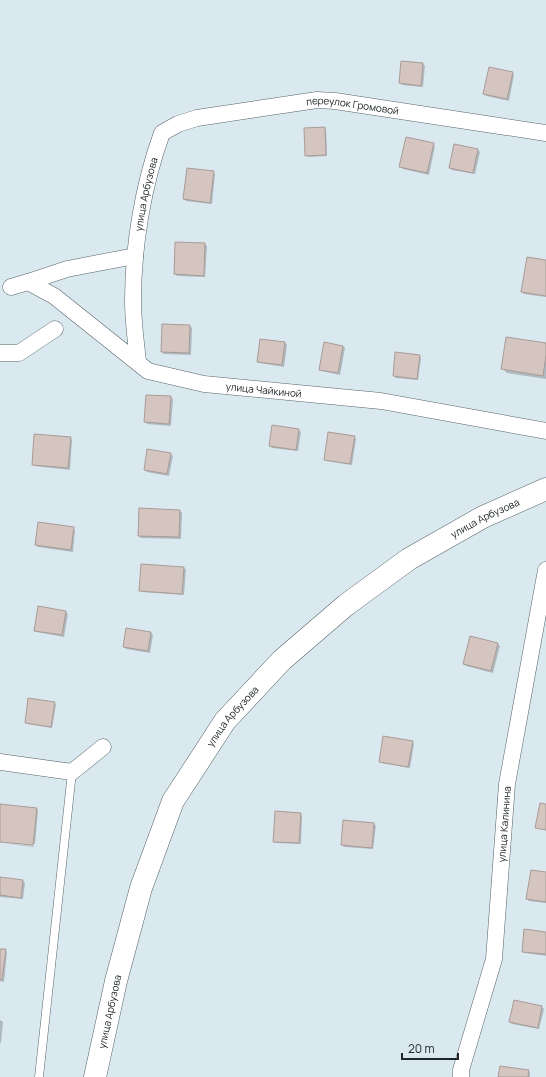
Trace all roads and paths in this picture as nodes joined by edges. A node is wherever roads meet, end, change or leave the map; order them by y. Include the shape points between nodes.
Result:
1 (162, 133) joint
2 (546, 133) edge
3 (135, 256) junction
4 (28, 282) junction
5 (11, 287) dead end
6 (56, 328) dead end
7 (0, 353) edge
8 (138, 362) junction
9 (546, 431) edge
10 (546, 489) edge
11 (546, 570) edge
12 (103, 746) dead end
13 (0, 762) edge
14 (72, 772) junction
15 (39, 1077) edge
16 (95, 1077) edge
17 (461, 1077) edge

1 - 2 street, переулок Громовой via 197,118 317,100
1 - 3 street, улица Арбузова via 152,161
3 - 4 street via 67,269
3 - 8 street, улица Арбузова via 133,302
4 - 5 street
4 - 8 street, улица Чайкиной via 54,296
6 - 7 street via 19,353
8 - 9 street, улица Чайкиной via 148,371 204,384 381,401
10 - 16 street, улица Арбузова via 483,517 410,559 346,604 282,660 225,722 173,801 140,888
11 - 17 street, улица Калинина via 507,784 494,959
12 - 14 street
13 - 14 street
14 - 15 lane

